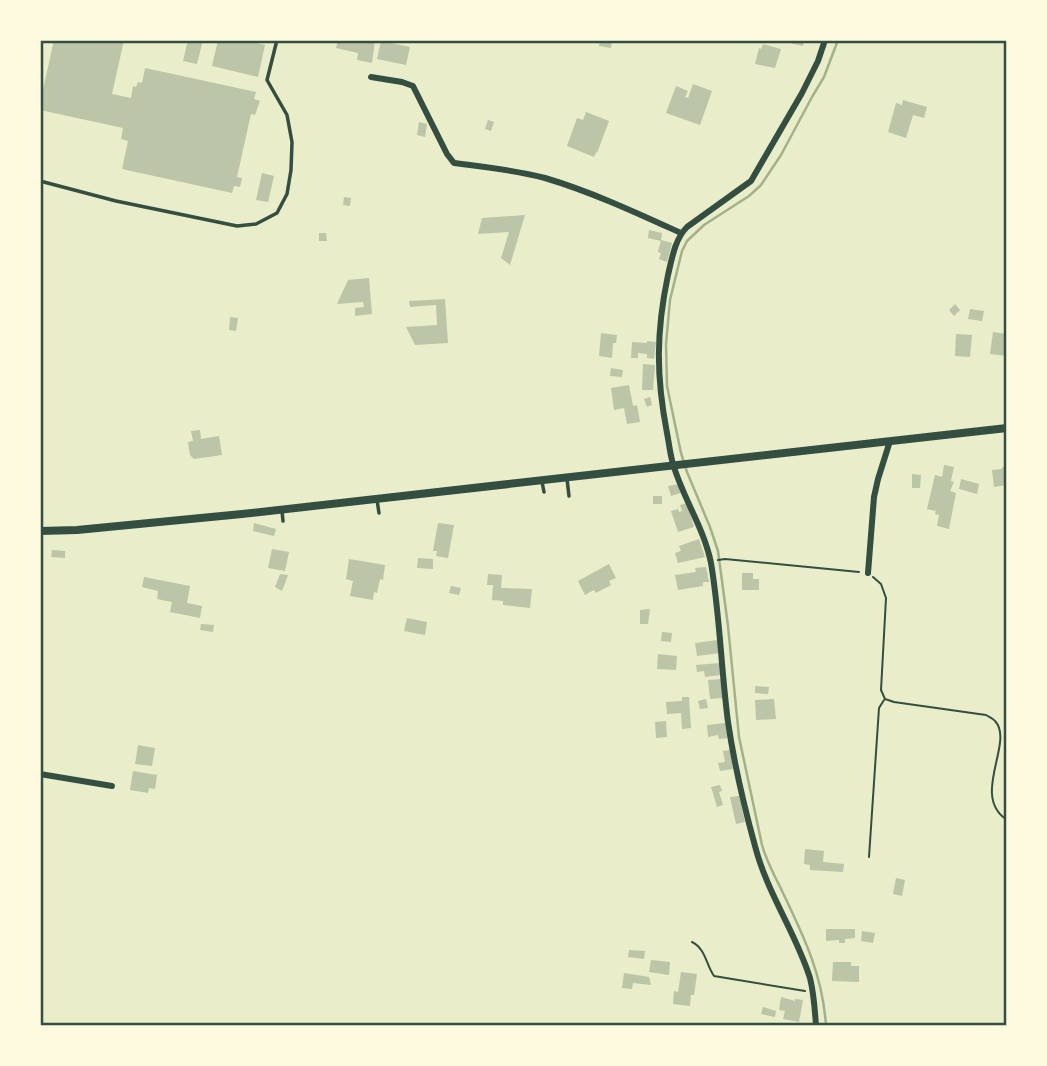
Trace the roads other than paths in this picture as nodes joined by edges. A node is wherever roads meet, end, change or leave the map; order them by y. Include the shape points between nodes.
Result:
1 (268, 40) edge
2 (825, 40) edge
3 (277, 41) edge
4 (371, 77) dead end
5 (40, 181) edge
6 (681, 233) junction
7 (1007, 428) edge
8 (890, 441) junction
9 (676, 465) junction
10 (566, 477) junction
11 (542, 480) junction
12 (544, 492) dead end
13 (569, 496) dead end
14 (377, 498) junction
15 (282, 509) junction
16 (379, 513) dead end
17 (283, 522) dead end
18 (40, 531) edge
19 (868, 573) road end
20 (40, 774) edge
21 (112, 786) dead end
22 (816, 1026) edge

1 - 3 lane
2 - 6 street via 802,93 751,181
3 - 5 lane via 267,80 287,115 292,142 287,194 277,213 256,224 237,226
4 - 6 street via 414,86 454,163 543,178 591,193
6 - 9 street via 663,298 658,359
7 - 8 street
8 - 9 street
8 - 19 street via 874,497
9 - 10 street
9 - 22 street via 710,561 728,722 754,846 805,966
10 - 11 street
10 - 13 lane
11 - 12 lane
11 - 14 street
14 - 15 street
14 - 16 lane
15 - 17 lane
15 - 18 street
20 - 21 street

